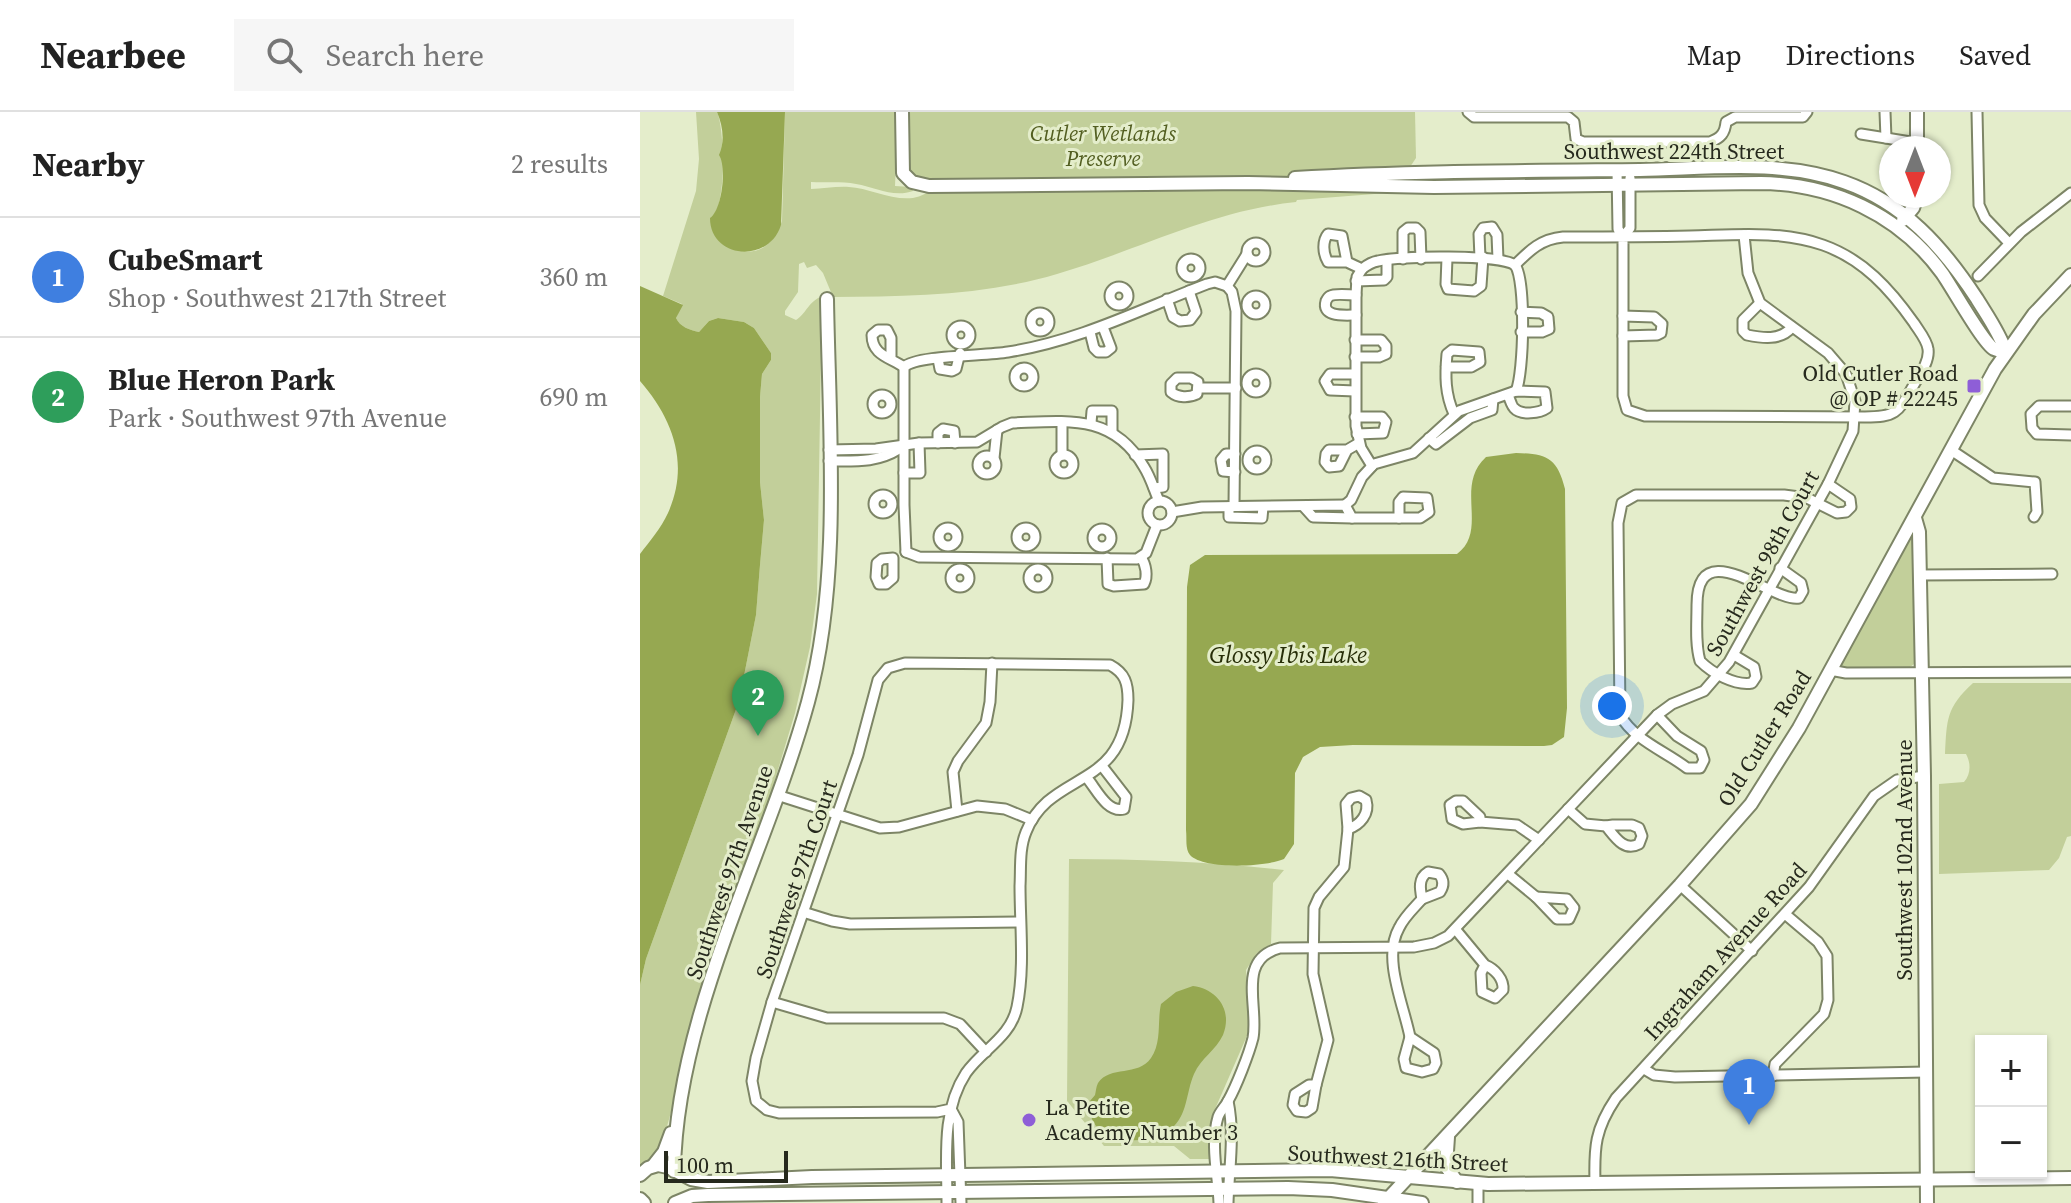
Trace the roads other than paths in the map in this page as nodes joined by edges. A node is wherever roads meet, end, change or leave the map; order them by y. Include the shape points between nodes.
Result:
1 (902, 112) edge
2 (1468, 112) edge
3 (1807, 112) edge
4 (1885, 112) edge
5 (1917, 112) edge
6 (1977, 112) edge
7 (1499, 114) edge
8 (1783, 114) edge
9 (1861, 134) dead end
10 (1886, 136) edge
11 (1917, 136) edge
12 (1879, 137) edge
13 (1623, 170) junction
14 (1248, 183) junction
15 (1624, 185) junction
16 (2071, 193) edge
17 (1911, 208) edge
18 (1907, 216) junction
19 (1897, 227) junction
20 (1744, 235) junction
21 (1623, 237) junction
22 (2009, 243) junction
23 (1247, 254) dead end
24 (1482, 257) junction
25 (1447, 258) junction
26 (1403, 259) junction
27 (1421, 259) junction
28 (1498, 259) junction
29 (1387, 260) junction
30 (1347, 262) dead end
31 (1515, 265) junction
32 (1362, 269) junction
33 (2071, 275) edge
34 (1978, 276) dead end
35 (1356, 281) junction
36 (1194, 285) junction
37 (1227, 286) junction
38 (1356, 295) junction
39 (827, 299) dead end
40 (1167, 299) junction
41 (1760, 303) junction
42 (1122, 305) dead end
43 (1521, 312) junction
44 (1356, 315) junction
45 (1128, 316) junction
46 (1623, 316) junction
47 (1103, 327) junction
48 (1792, 327) junction
49 (1042, 331) dead end
50 (1090, 332) junction
51 (1521, 332) junction
52 (1623, 336) junction
53 (1355, 340) junction
54 (961, 344) dead end
55 (1044, 344) junction
56 (1020, 350) junction
57 (2006, 352) junction
58 (1355, 357) junction
59 (891, 358) dead end
60 (959, 358) junction
61 (904, 367) junction
62 (1446, 367) dead end
63 (1023, 368) dead end
64 (1355, 374) junction
65 (1247, 384) dead end
66 (1236, 386) junction
67 (1199, 388) dead end
68 (1355, 391) junction
69 (1493, 399) junction
70 (892, 404) dead end
71 (903, 404) junction
72 (2071, 406) edge
73 (1454, 414) junction
74 (1355, 417) junction
75 (1855, 417) junction
76 (1062, 423) junction
77 (1091, 423) junction
78 (997, 430) junction
79 (1112, 432) junction
80 (2071, 435) edge
81 (1358, 438) junction
82 (1429, 438) junction
83 (919, 443) junction
84 (903, 447) junction
85 (1347, 450) dead end
86 (1951, 450) junction
87 (829, 455) junction
88 (1062, 455) dead end
89 (1135, 455) junction
90 (994, 458) dead end
91 (1235, 458) junction
92 (1247, 461) dead end
93 (1372, 466) junction
94 (904, 473) junction
95 (1828, 484) junction
96 (1154, 488) junction
97 (1159, 501) junction
98 (1817, 503) junction
99 (1345, 505) junction
100 (1232, 506) junction
101 (1304, 507) junction
102 (1172, 512) junction
103 (2034, 517) dead end
104 (1352, 518) junction
105 (1399, 518) dead end
106 (1915, 518) junction
107 (1157, 525) junction
108 (1025, 546) dead end
109 (906, 552) junction
110 (1103, 555) junction
111 (1141, 557) junction
112 (893, 558) dead end
113 (1025, 558) junction
114 (1780, 568) junction
115 (2052, 574) dead end
116 (1921, 575) junction
117 (1769, 589) junction
118 (1734, 655) junction
119 (992, 663) junction
120 (1830, 670) junction
121 (2071, 672) edge
122 (1923, 673) junction
123 (1720, 675) junction
124 (1657, 715) junction
125 (1637, 734) junction
126 (1102, 766) junction
127 (1924, 776) junction
128 (1087, 778) junction
129 (777, 795) junction
130 (1568, 809) junction
131 (957, 811) junction
132 (837, 815) junction
133 (1032, 820) junction
134 (1480, 822) dead end
135 (1606, 826) dead end
136 (1348, 829) dead end
137 (1539, 840) junction
138 (1508, 874) junction
139 (1680, 885) junction
140 (1536, 897) dead end
141 (1422, 899) dead end
142 (803, 912) junction
143 (1785, 914) junction
144 (1020, 922) junction
145 (1456, 930) junction
146 (1313, 947) junction
147 (1393, 947) junction
148 (1752, 951) junction
149 (1485, 965) dead end
150 (772, 1002) junction
151 (1410, 1037) dead end
152 (986, 1052) junction
153 (1644, 1069) junction
154 (1926, 1072) junction
155 (1773, 1076) junction
156 (1316, 1085) dead end
157 (1228, 1101) junction
158 (951, 1109) junction
159 (677, 1123) junction
160 (1448, 1136) junction
161 (653, 1166) junction
162 (675, 1172) junction
163 (1216, 1172) junction
164 (1230, 1172) junction
165 (640, 1174) edge
166 (954, 1176) junction
167 (1409, 1177) junction
168 (2071, 1178) edge
169 (1926, 1179) junction
170 (1457, 1182) junction
171 (1595, 1183) junction
172 (1478, 1184) junction
173 (1224, 1189) junction
174 (961, 1197) edge
175 (947, 1198) edge
176 (1357, 1198) edge
177 (1386, 1200) edge
178 (675, 1203) edge
179 (1219, 1203) edge
180 (1228, 1203) edge
181 (1422, 1203) edge
182 (1478, 1203) edge
183 (1927, 1203) edge

1 - 14 street, Southwest 224th Street via 903,173 929,186
2 - 7 street via 1474,117
3 - 8 street via 1803,117
4 - 10 street
5 - 11 street
6 - 22 street via 1980,209
7 - 8 street via 1568,117 1576,139 1583,142 1710,142 1735,117
9 - 12 street
13 - 14 street, Southwest 224th Street via 1408,172
13 - 15 street
13 - 18 street, Southwest 224th Street via 1800,171 1858,187
14 - 15 street, Southwest 224th Street
15 - 19 street, Southwest 224th Street via 1806,187 1849,199
15 - 21 street via 1618,229
16 - 22 street
17 - 18 street
18 - 19 street
18 - 57 street, Southwest 224th Street via 1951,261 2000,334
19 - 57 street, Southwest 224th Street via 1942,273 1990,346
20 - 21 street
20 - 41 street via 1748,273
20 - 75 street via 1813,242 1850,258 1877,278 1923,337 1928,356 1897,412
21 - 31 street via 1549,239
21 - 46 street
22 - 34 street
23 - 37 street
24 - 25 street
24 - 25 street via 1481,286 1474,291 1448,289
24 - 28 street
24 - 28 street via 1481,230 1492,227
25 - 27 street
26 - 27 street
26 - 27 street via 1403,232 1408,228 1416,228 1421,236
26 - 29 street
28 - 31 street
29 - 32 street
29 - 35 street via 1384,280
30 - 32 street
31 - 43 street
32 - 35 street
33 - 57 street, Old Cutler Road
35 - 38 street
36 - 37 street
36 - 40 street
36 - 40 street via 1196,312 1190,320 1173,317
37 - 66 street via 1241,305
38 - 44 street
38 - 44 street via 1332,295 1325,305 1333,314
39 - 87 street, Southwest 97th Avenue
40 - 45 street
41 - 48 street
41 - 48 street via 1743,320 1744,333 1775,337
42 - 45 street
43 - 51 street
43 - 51 street via 1545,314 1549,329
44 - 53 street
45 - 47 street
46 - 52 street
46 - 52 street via 1657,317 1662,324 1657,335
47 - 50 street
47 - 50 street via 1111,348 1106,352 1094,348
48 - 75 street via 1840,366 1854,394
49 - 55 street
50 - 55 street
51 - 69 street via 1520,378 1512,393
52 - 75 street via 1623,396 1630,412
53 - 58 street
53 - 58 street via 1381,340 1386,354
54 - 60 street
55 - 56 street
56 - 60 street
56 - 63 street
57 - 86 street, Old Cutler Road
58 - 64 street
59 - 61 street
60 - 61 street via 917,360
61 - 71 street
62 - 73 street
64 - 68 street
64 - 68 street via 1330,374 1325,381 1330,390
65 - 66 street
66 - 67 street
66 - 91 street
68 - 74 street
69 - 73 street
69 - 82 street via 1492,410 1463,422 1442,442
70 - 71 street
71 - 84 street
72 - 80 street via 2039,406 2031,414 2037,434
73 - 82 street
74 - 81 street
74 - 81 street via 1382,417 1386,422 1383,433
75 - 95 street, Southwest 98th Court via 1851,438
76 - 77 street
76 - 78 street via 1012,423
76 - 88 street
77 - 79 street
77 - 79 street via 1092,411 1112,411
78 - 83 street via 981,441
78 - 90 street
79 - 89 street
81 - 85 street
81 - 93 street
82 - 93 street via 1407,456
83 - 84 street
83 - 94 street via 920,473
84 - 87 street via 875,460
84 - 94 street
86 - 103 street via 1993,478 2035,482
86 - 106 street, Old Cutler Road
87 - 129 street, Southwest 97th Avenue via 822,630 809,699
89 - 96 street
89 - 96 street via 1163,454 1163,487
91 - 92 street
91 - 100 street
93 - 99 street
94 - 109 street via 898,505
95 - 98 street, Southwest 98th Court
95 - 98 street via 1847,495 1850,510 1837,513
96 - 97 street
97 - 102 street
97 - 107 street via 1148,510
98 - 114 street, Southwest 98th Court
98 - 125 street via 1784,495 1636,495 1624,500 1618,511 1619,711
99 - 101 street
99 - 104 street
100 - 101 street
100 - 102 street
101 - 104 street via 1313,517
102 - 107 street via 1166,523
104 - 105 street
106 - 116 street, Southwest 102nd Avenue
106 - 120 street, Old Cutler Road
107 - 111 street
108 - 113 street
109 - 112 street
109 - 113 street via 915,557 948,552 961,563
110 - 111 street
110 - 111 street via 1108,584 1138,586 1146,579
110 - 113 street via 1038,563
114 - 117 street, Southwest 98th Court
114 - 117 street via 1801,583 1801,596 1793,599
115 - 116 street
116 - 122 street, Southwest 102nd Avenue
117 - 118 street, Southwest 98th Court
117 - 123 street via 1733,574 1710,575 1701,582 1698,656
118 - 123 street, Southwest 98th Court
118 - 123 street via 1754,667 1755,680 1744,684
119 - 126 street via 1099,663 1121,672 1128,688 1127,716
119 - 131 street via 986,723 953,772
119 - 132 street, Southwest 97th Court via 905,663 886,669 878,680
120 - 122 street
120 - 139 street, Old Cutler Road via 1758,794
121 - 122 street
122 - 127 street, Southwest 102nd Avenue
123 - 124 street, Southwest 98th Court via 1704,691
124 - 125 street, Southwest 98th Court
124 - 125 street via 1701,751 1700,768 1687,768
125 - 130 street, Southwest 98th Court
126 - 128 street
126 - 128 street via 1125,794 1124,809 1111,808
127 - 143 street, Ingraham Avenue Road via 1892,782 1874,796
127 - 154 street, Southwest 102nd Avenue
128 - 133 street via 1054,795
129 - 132 street
129 - 159 street, Southwest 97th Avenue via 711,986
130 - 135 street via 1585,824
130 - 137 street, Southwest 98th Court
131 - 132 street via 889,828
131 - 133 street via 994,807
132 - 142 street, Southwest 97th Court
133 - 144 street via 1022,846
134 - 137 street via 1517,825
136 - 146 street via 1342,872 1315,905
137 - 138 street, Southwest 98th Court
138 - 140 street
138 - 145 street, Southwest 98th Court
139 - 148 street
139 - 160 street, Old Cutler Road
141 - 147 street via 1398,928
142 - 144 street via 850,924
142 - 150 street, Southwest 97th Court
143 - 148 street, Ingraham Avenue Road
143 - 155 street via 1827,956 1828,1000 1824,1014 1775,1064
144 - 152 street via 1015,1014
145 - 147 street via 1428,945
145 - 149 street
146 - 147 street
146 - 156 street via 1314,981 1328,1040
146 - 157 street via 1277,949 1257,963 1251,981 1252,1043
147 - 151 street
148 - 153 street, Ingraham Avenue Road
150 - 152 street via 827,1018 949,1019
150 - 158 street, Southwest 97th Court via 753,1074 753,1092 767,1110 785,1114
152 - 158 street via 966,1073
153 - 155 street via 1666,1077
153 - 171 street, Ingraham Avenue Road via 1616,1098 1601,1125 1594,1149
154 - 155 street
154 - 169 street, Southwest 102nd Avenue
157 - 163 street via 1217,1121
157 - 164 street
158 - 166 street via 947,1123
159 - 161 street, Southwest 97th Avenue
159 - 162 street, Southwest 97th Avenue
160 - 167 street, Old Cutler Road
160 - 170 street via 1446,1165
161 - 162 street, Southwest 216th Street
161 - 165 street
162 - 166 street, Southwest 216th Street via 708,1182
162 - 178 street, Southwest 97th Avenue via 681,1188
163 - 164 street, Southwest 216th Street
163 - 166 street, Southwest 216th Street
163 - 173 street
164 - 167 street, Southwest 216th Street via 1330,1170
164 - 173 street
166 - 174 street
166 - 175 street
167 - 170 street, Southwest 216th Street
167 - 177 street, Old Cutler Road
168 - 169 street, Southwest 216th Street
169 - 171 street, Southwest 216th Street
169 - 183 street, Southwest 102nd Avenue
170 - 172 street, Southwest 216th Street
171 - 172 street, Southwest 216th Street
172 - 182 street
173 - 174 street, Southwest 216th Street
173 - 176 street, Southwest 216th Street via 1288,1188
173 - 179 street
173 - 180 street
174 - 175 street, Southwest 216th Street
175 - 178 street, Southwest 216th Street via 708,1195
176 - 177 street, Southwest 216th Street
177 - 181 street, Southwest 216th Street

